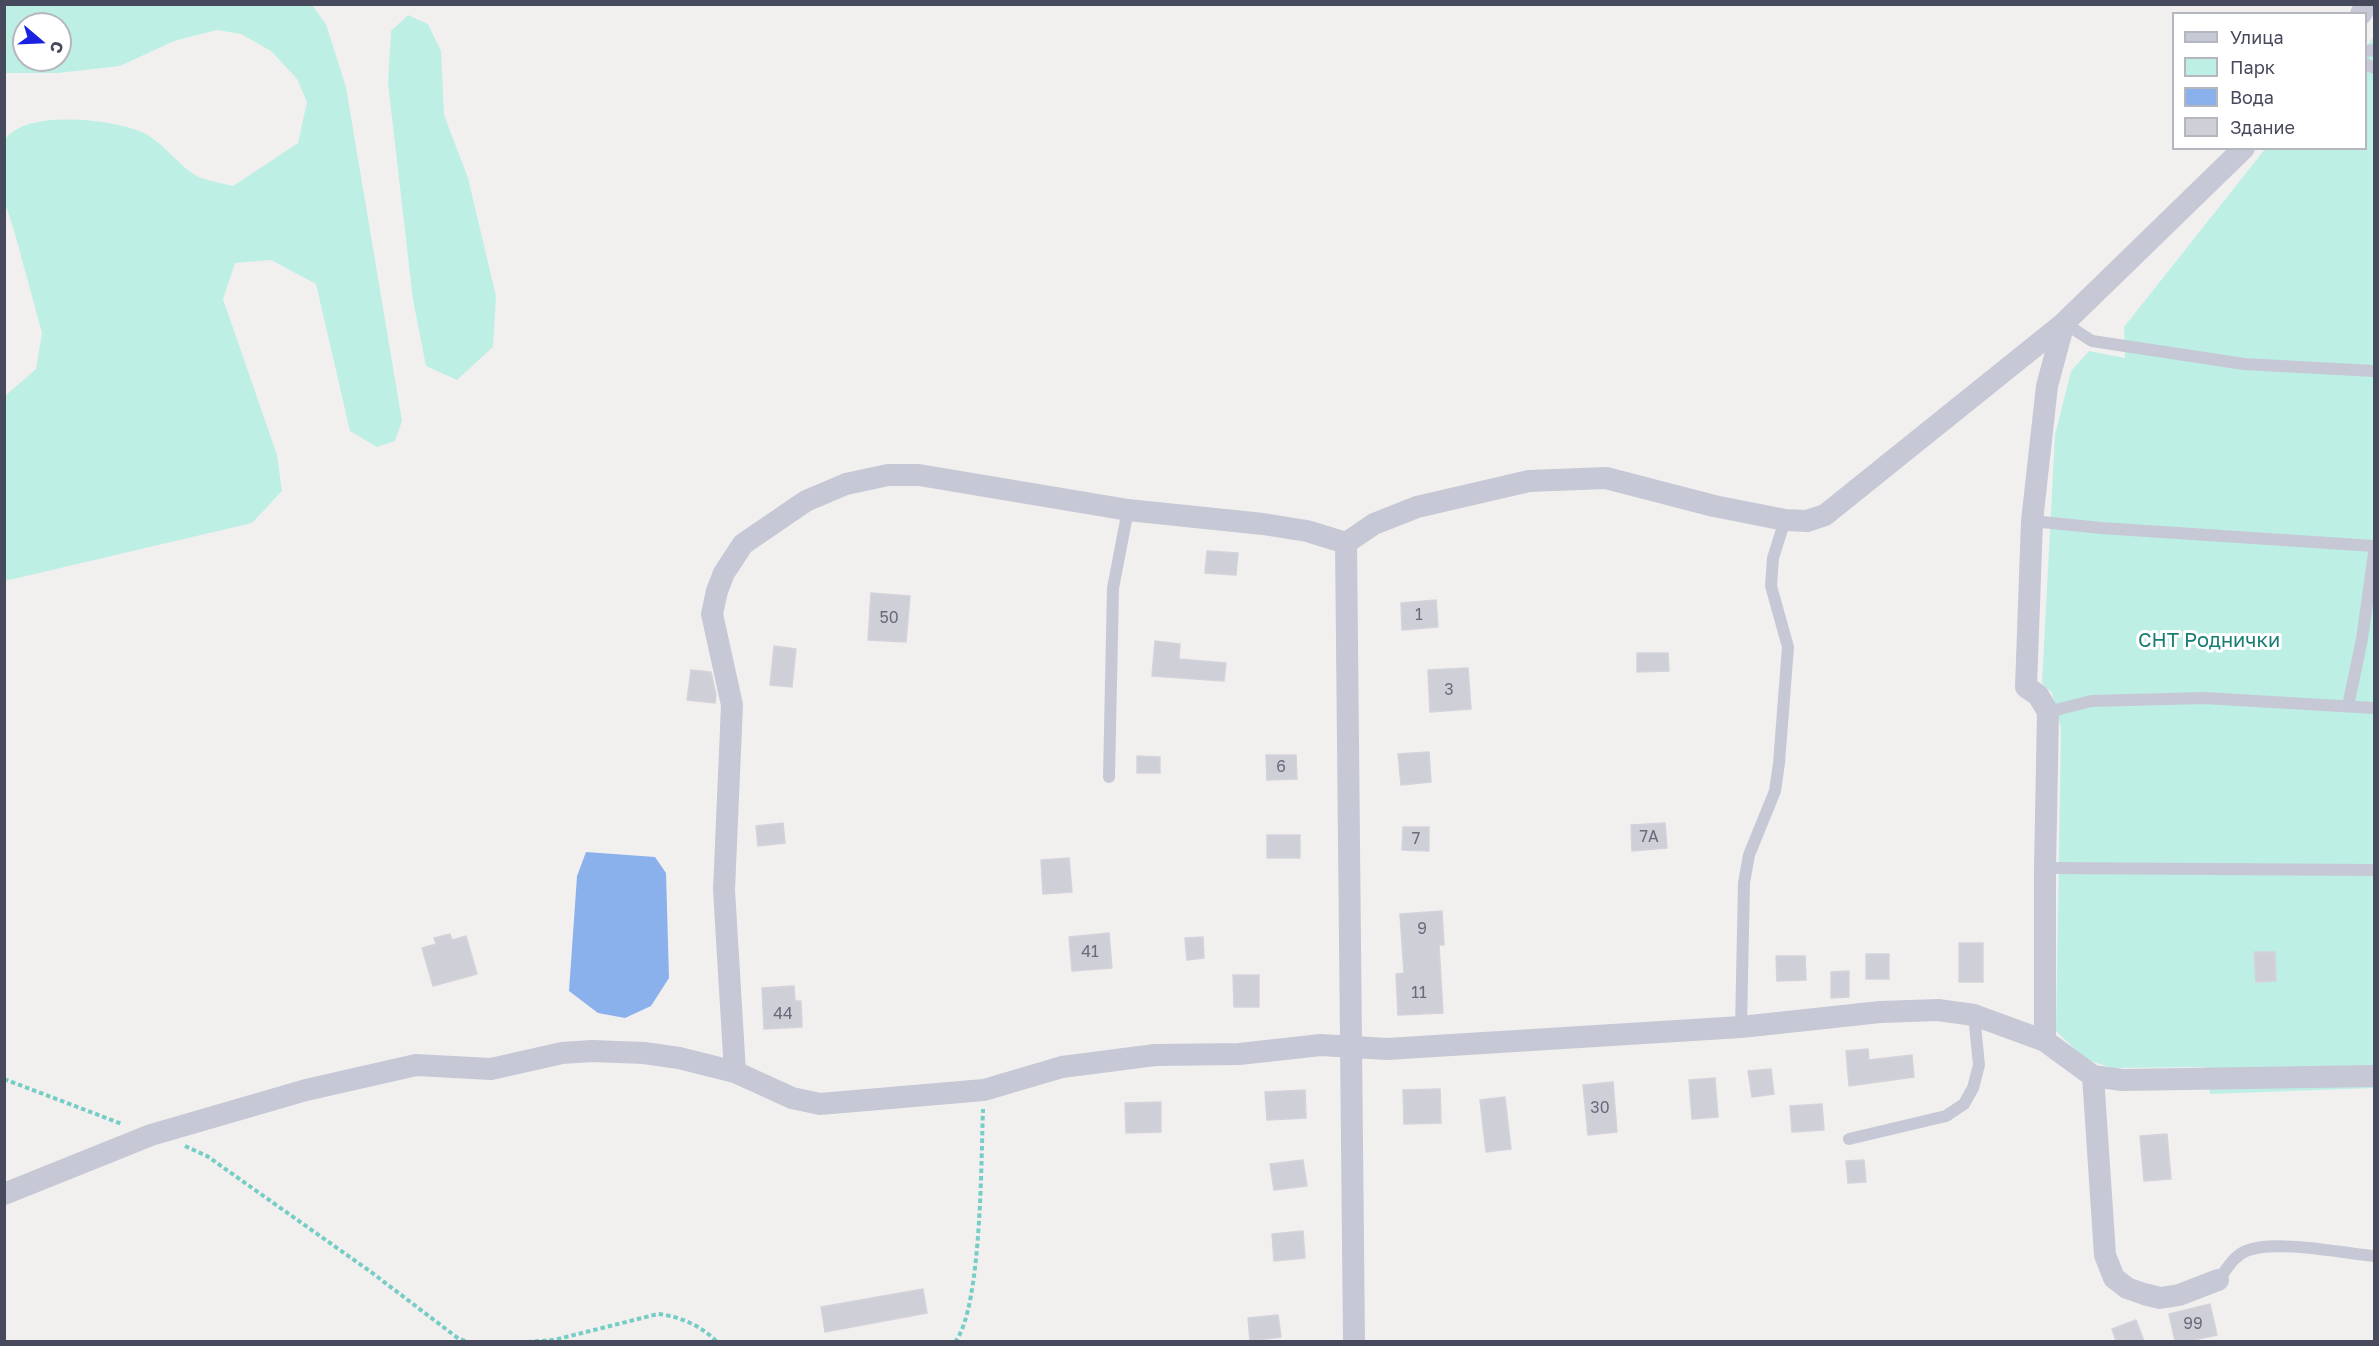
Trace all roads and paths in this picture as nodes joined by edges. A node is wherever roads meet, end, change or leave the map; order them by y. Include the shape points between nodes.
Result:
1 (2242, 150) edge
2 (2064, 323) junction
3 (2374, 371) edge
4 (1128, 510) junction
5 (1785, 520) junction
6 (2032, 521) junction
7 (1346, 543) junction
8 (2374, 546) edge
9 (2374, 553) edge
10 (2348, 706) junction
11 (2374, 708) edge
12 (2048, 712) junction
13 (1109, 777) dead end
14 (2045, 868) junction
15 (2374, 870) edge
16 (1974, 1015) junction
17 (1741, 1027) junction
18 (2045, 1041) junction
19 (1351, 1048) junction
20 (735, 1072) junction
21 (2093, 1076) junction
22 (2374, 1076) edge
23 (4, 1079) edge
24 (984, 1090) junction
25 (151, 1135) junction
26 (1849, 1139) dead end
27 (4, 1194) edge
28 (2374, 1256) edge
29 (2218, 1280) joint
30 (469, 1341) edge
31 (527, 1341) edge
32 (717, 1341) edge
33 (955, 1341) edge
34 (1354, 1341) edge

1 - 2 street
2 - 3 lane via 2092,341 2244,364
2 - 5 street via 1825,515 1808,521
2 - 6 street via 2047,386
4 - 7 street via 1263,524
4 - 13 lane via 1113,588
4 - 20 street via 918,475 888,475 846,484 806,501 743,544 724,573 712,614 732,705 724,890
5 - 7 street via 1606,478 1529,481 1417,507 1374,524
5 - 17 lane via 1773,558 1771,586 1788,646 1779,763 1775,791 1749,855 1744,883
6 - 8 lane
6 - 12 street via 2026,687 2038,695
7 - 19 street
9 - 10 lane
10 - 11 lane
10 - 12 lane via 2193,699 2091,701
12 - 14 street
14 - 15 lane
14 - 18 street
16 - 17 street via 1938,1010 1880,1012
16 - 18 street
16 - 26 lane via 1979,1065 1964,1104 1946,1116
17 - 19 street
18 - 21 street
19 - 24 street via 1321,1045 1239,1054 1120,1059 1062,1067
19 - 34 street
20 - 24 street via 792,1098 820,1104
20 - 25 street via 668,1056 592,1051 562,1053 491,1069 416,1065 306,1090
21 - 22 street via 2122,1080
21 - 29 street via 2105,1255 2114,1278 2127,1288 2160,1298
23 - 25 path
24 - 33 path via 975,1271 966,1320
25 - 27 street
25 - 30 path via 207,1156 459,1339
28 - 29 lane via 2260,1247 2231,1261
31 - 32 path via 554,1340 658,1314 691,1323

